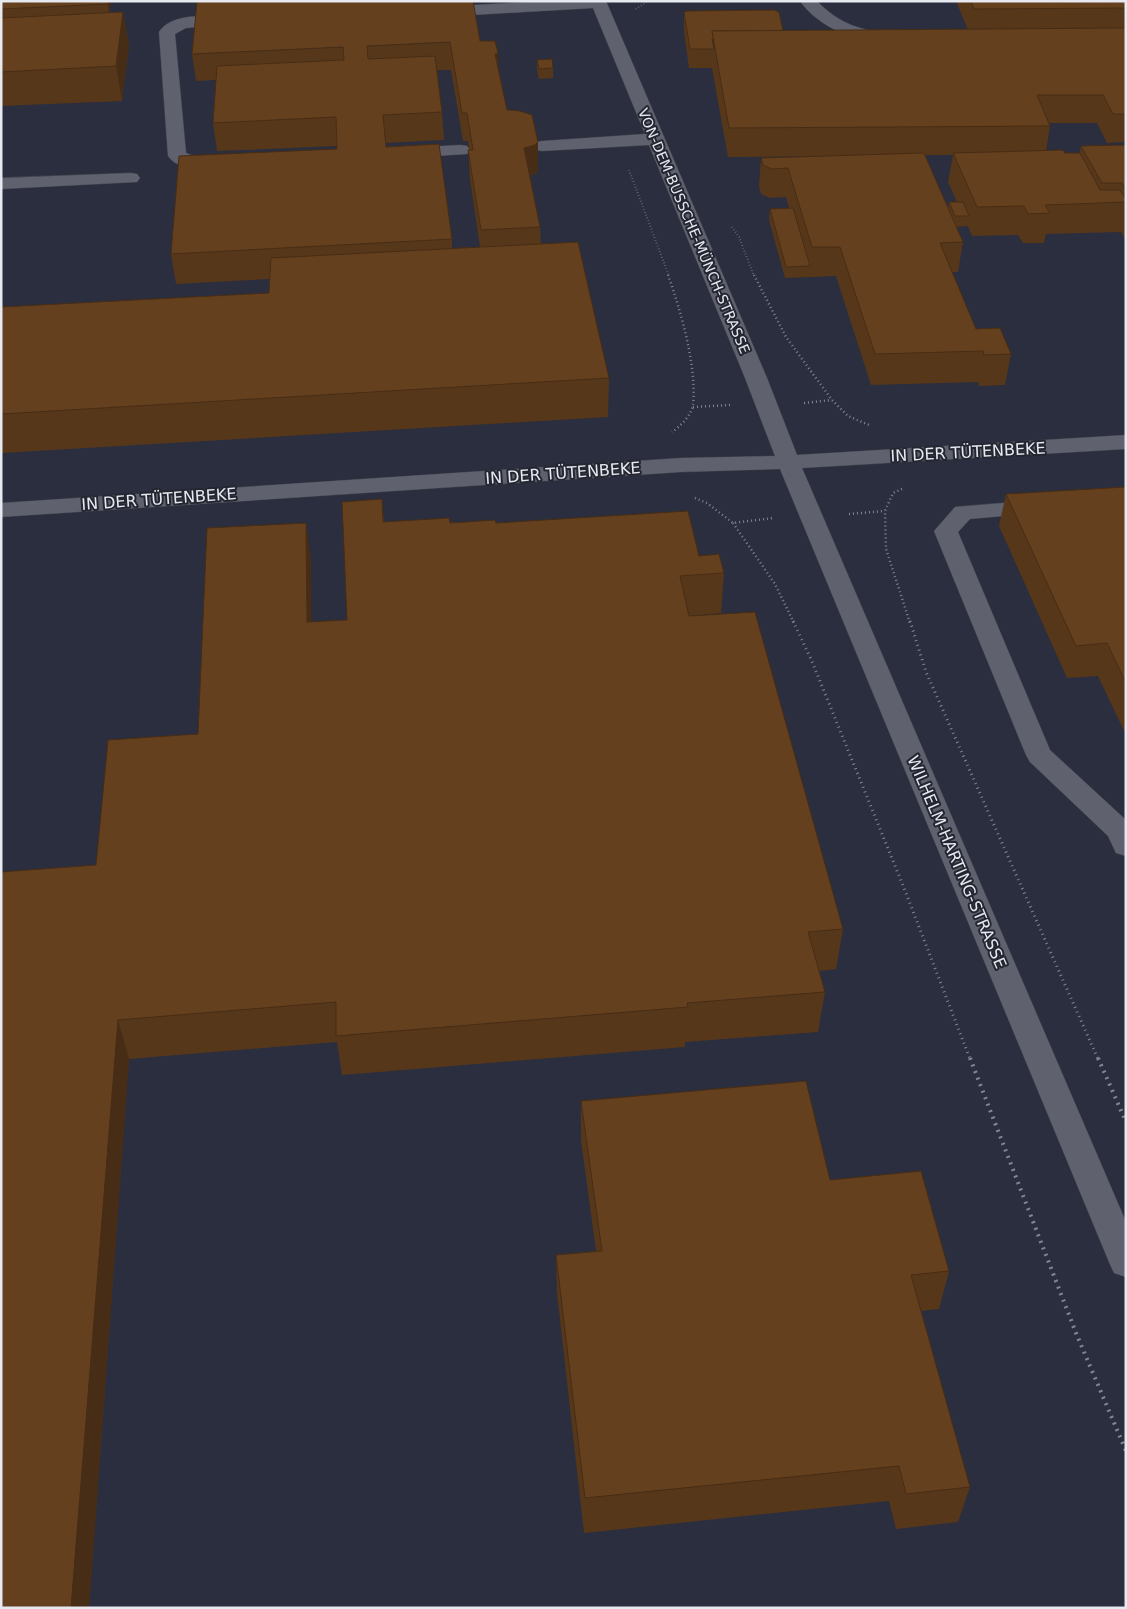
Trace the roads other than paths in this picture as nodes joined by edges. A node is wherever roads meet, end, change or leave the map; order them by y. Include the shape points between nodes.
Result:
1 (808, 1) edge
2 (598, 2) edge
3 (421, 13) edge
4 (252, 20) edge
5 (905, 40) edge
6 (654, 139) junction
7 (542, 146) dead end
8 (461, 150) dead end
9 (391, 154) edge
10 (230, 161) edge
11 (131, 178) dead end
12 (1, 184) edge
13 (1126, 442) edge
14 (789, 462) junction
15 (1059, 506) edge
16 (1, 510) edge
17 (1126, 846) edge
18 (1126, 1262) edge

1 - 5 street via 841,27 876,38
2 - 3 street
2 - 6 street, VON-DEM-BUSSCHE-MÜNCH-STRASSE
4 - 10 street via 182,23 167,32 177,156 192,163
6 - 7 street
6 - 14 street, VON-DEM-BUSSCHE-MÜNCH-STRASSE
8 - 9 street
11 - 12 street
13 - 14 street, IN DER TÜTENBEKE
14 - 16 street, IN DER TÜTENBEKE via 681,465
14 - 18 street, WILHELM-HARTING-STRASSE
15 - 17 street via 963,512 946,531 1039,755 1120,831

